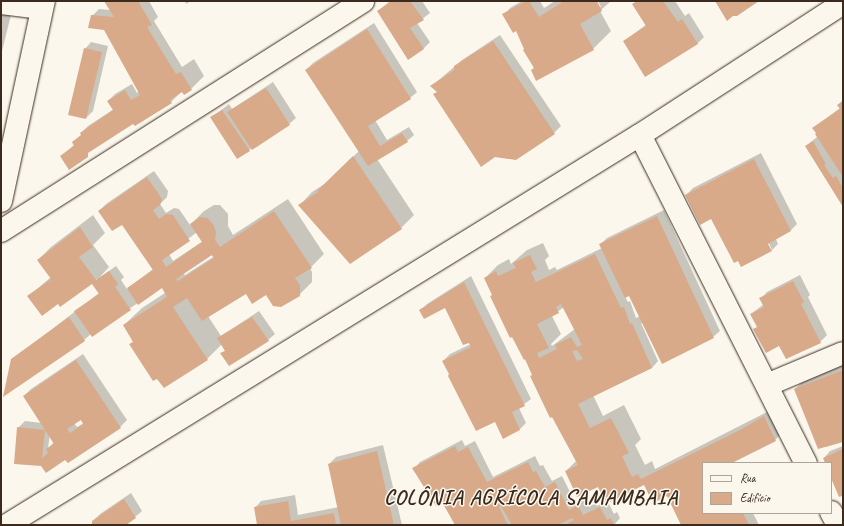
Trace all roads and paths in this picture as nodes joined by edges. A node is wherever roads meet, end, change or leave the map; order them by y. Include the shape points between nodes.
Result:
1 (363, 1) edge
2 (1, 3) edge
3 (843, 3) edge
4 (43, 4) edge
5 (640, 136) junction
6 (1, 201) edge
7 (1, 231) edge
8 (843, 353) edge
9 (767, 385) junction
10 (806, 462) edge
11 (832, 514) edge
12 (7, 525) edge
13 (838, 525) edge

1 - 7 street
2 - 4 street
3 - 5 street
4 - 6 street
5 - 9 street
5 - 12 street
8 - 9 street
9 - 10 street
11 - 13 street

